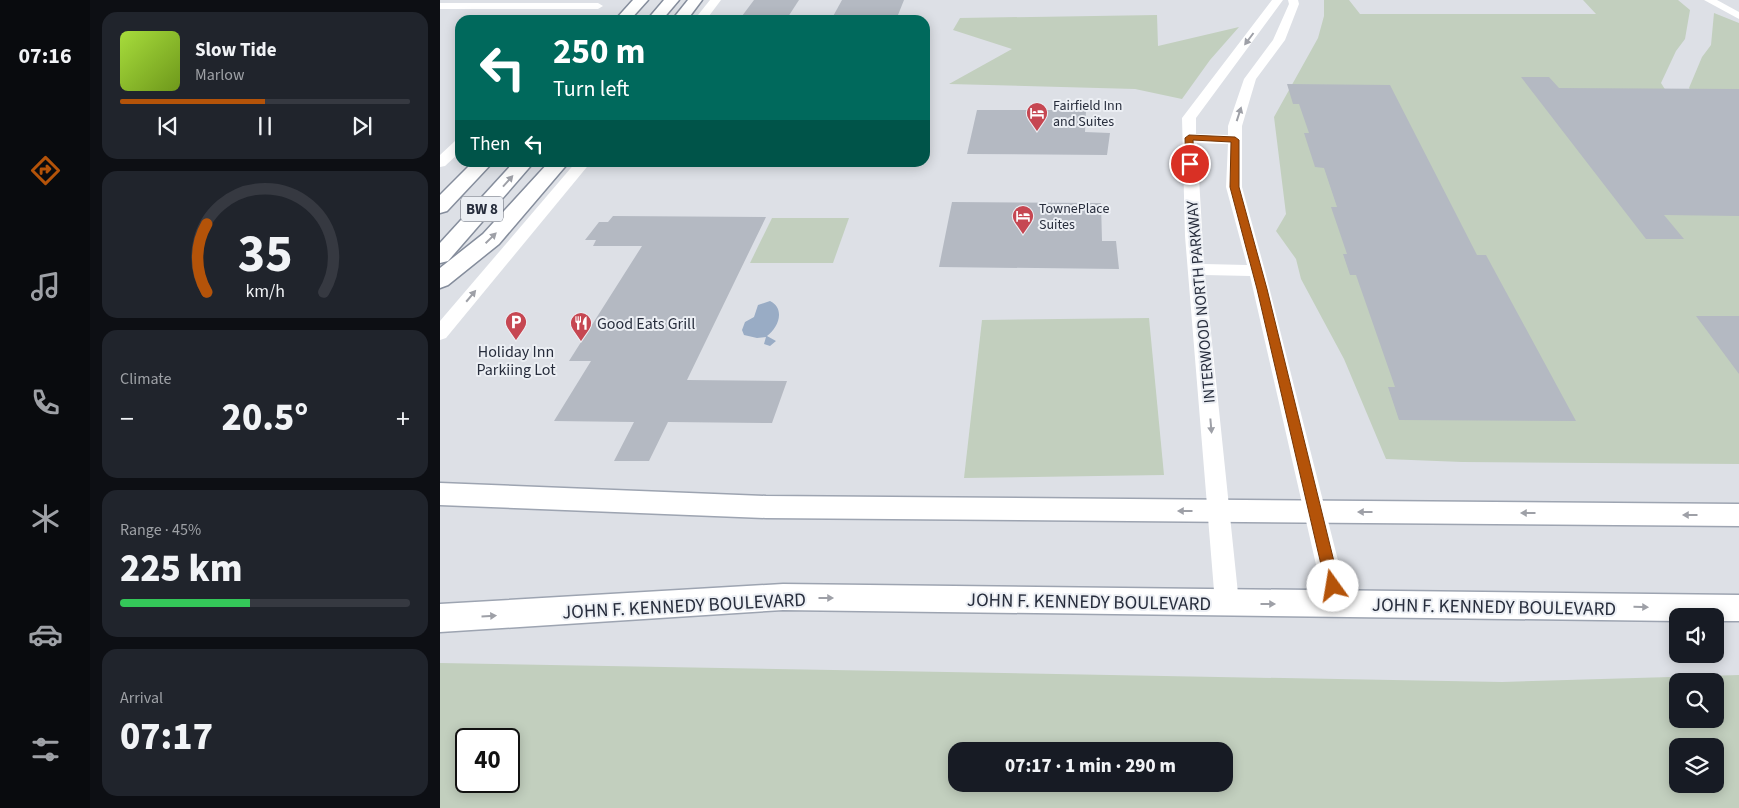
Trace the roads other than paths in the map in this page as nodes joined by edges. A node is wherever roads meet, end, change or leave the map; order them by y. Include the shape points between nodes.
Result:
1 (642, 0) edge
2 (672, 0) edge
3 (716, 0) edge
4 (1278, 0) edge
5 (1293, 0) edge
6 (1709, 0) edge
7 (1731, 0) edge
8 (601, 3) edge
9 (692, 4) edge
10 (1739, 4) edge
11 (440, 6) edge
12 (589, 15) edge
13 (627, 15) edge
14 (658, 15) edge
15 (682, 15) edge
16 (704, 15) edge
17 (1739, 16) edge
18 (1189, 138) junction
19 (1235, 140) junction
20 (455, 149) edge
21 (440, 163) edge
22 (479, 167) edge
23 (520, 167) edge
24 (556, 167) edge
25 (580, 167) edge
26 (440, 207) edge
27 (440, 256) edge
28 (1196, 269) junction
29 (1257, 271) junction
30 (440, 280) edge
31 (440, 333) edge
32 (444, 493) edge
33 (1219, 511) junction
34 (1316, 512) junction
35 (1739, 515) edge
36 (1227, 603) junction
37 (1337, 604) junction
38 (1739, 608) edge
39 (440, 618) edge

1 - 13 highway
2 - 14 highway
3 - 16 street
4 -> 18 street, INTERWOOD NORTH PARKWAY via 1189,118
19 -> 5 street via 1235,126 1250,79 1278,40
6 - 17 street
7 - 10 street
8 - 11 street
8 - 12 street
9 - 15 highway
18 - 19 street
18 - 28 street, INTERWOOD NORTH PARKWAY
19 - 29 street via 1234,187
20 - 21 street
22 - 26 highway, BW 8
27 -> 23 highway, BW 8
30 -> 24 highway via 491,239
31 -> 25 street
28 - 29 street
28 -> 33 street, INTERWOOD NORTH PARKWAY
29 - 34 street
33 -> 32 main road via 766,507
33 - 34 main road
33 - 36 street, INTERWOOD NORTH PARKWAY
35 -> 34 main road
34 - 37 street
36 -> 37 main road, JOHN F. KENNEDY BOULEVARD
39 -> 36 main road, JOHN F. KENNEDY BOULEVARD via 783,597
37 -> 38 main road, JOHN F. KENNEDY BOULEVARD

